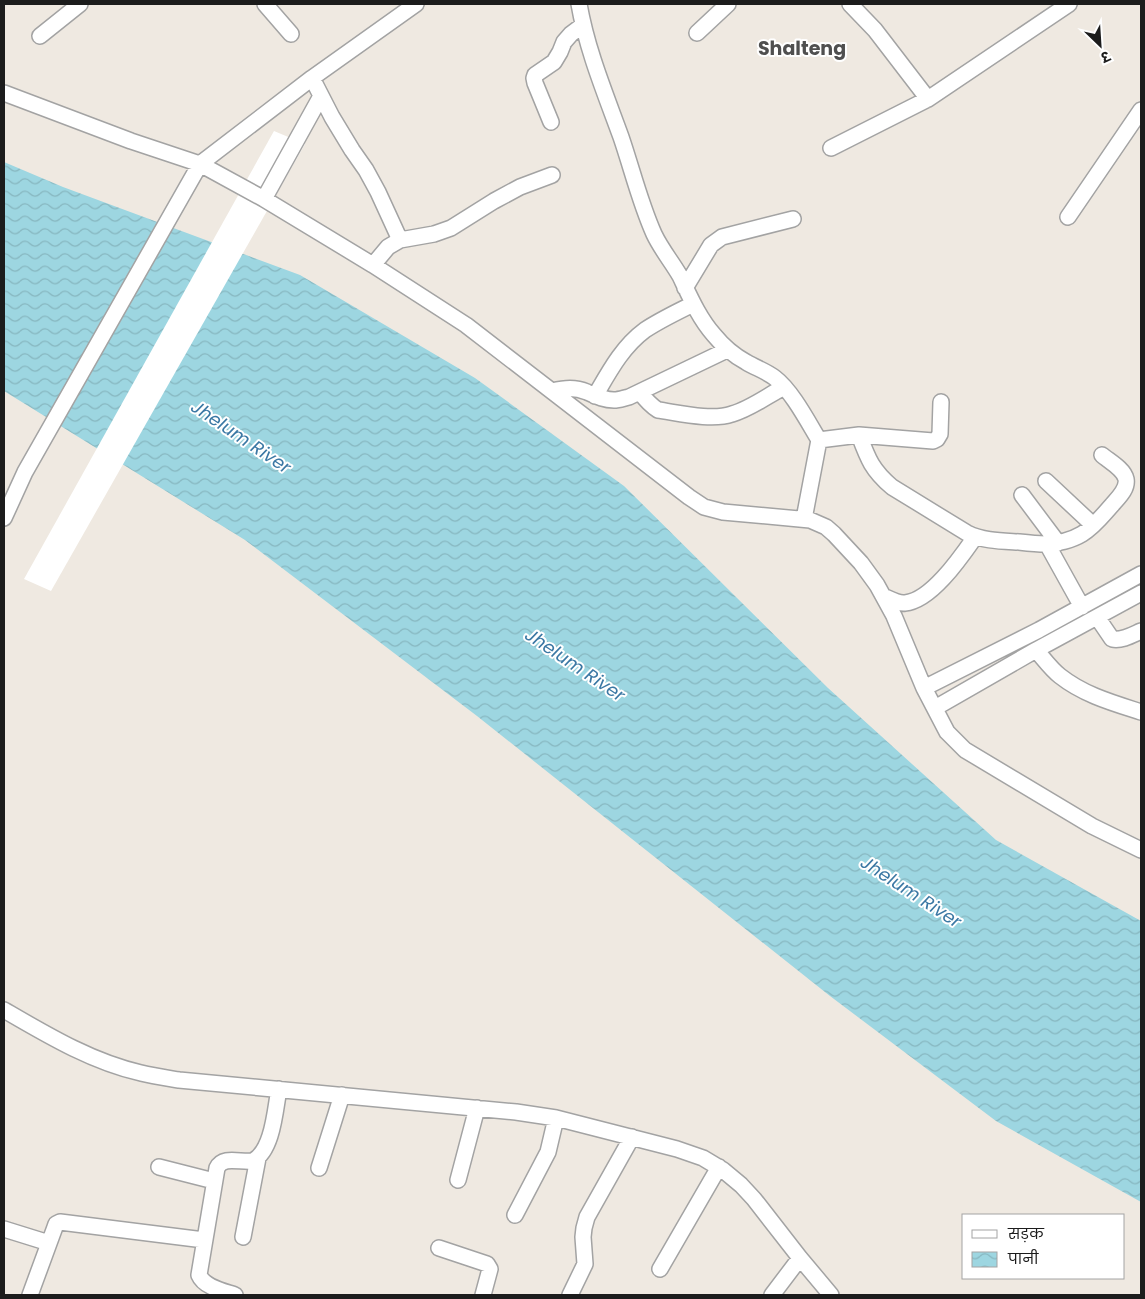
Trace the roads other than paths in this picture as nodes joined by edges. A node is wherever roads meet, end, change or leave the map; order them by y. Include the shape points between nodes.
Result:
1 (80, 4) edge
2 (265, 4) edge
3 (416, 4) edge
4 (578, 4) edge
5 (728, 4) edge
6 (850, 4) edge
7 (1069, 4) edge
8 (583, 25) junction
9 (697, 33) dead end
10 (291, 34) dead end
11 (40, 36) dead end
12 (312, 78) junction
13 (4, 93) edge
14 (321, 96) junction
15 (928, 99) junction
16 (1141, 110) edge
17 (551, 122) dead end
18 (831, 148) dead end
19 (200, 164) junction
20 (552, 175) dead end
21 (264, 199) junction
22 (1068, 217) dead end
23 (793, 219) dead end
24 (400, 240) junction
25 (373, 265) junction
26 (685, 288) junction
27 (693, 304) junction
28 (727, 350) junction
29 (784, 387) junction
30 (552, 391) junction
31 (640, 392) junction
32 (595, 396) junction
33 (941, 402) dead end
34 (859, 435) junction
35 (819, 440) junction
36 (1102, 456) dead end
37 (1046, 481) dead end
38 (1022, 495) dead end
39 (4, 518) edge
40 (804, 519) junction
41 (1093, 525) junction
42 (975, 537) junction
43 (1052, 544) junction
44 (1141, 574) edge
45 (1141, 593) edge
46 (883, 596) junction
47 (1082, 607) junction
48 (1097, 617) junction
49 (1141, 631) edge
50 (1036, 650) junction
51 (930, 698) junction
52 (1141, 712) edge
53 (1141, 850) edge
54 (4, 1010) edge
55 (280, 1089) junction
56 (342, 1095) junction
57 (477, 1108) junction
58 (556, 1118) junction
59 (632, 1137) junction
60 (258, 1158) junction
61 (159, 1167) dead end
62 (719, 1167) junction
63 (319, 1168) dead end
64 (458, 1180) dead end
65 (214, 1181) junction
66 (515, 1215) dead end
67 (4, 1229) edge
68 (243, 1237) dead end
69 (204, 1240) junction
70 (49, 1243) junction
71 (439, 1248) dead end
72 (800, 1258) junction
73 (660, 1269) dead end
74 (30, 1295) edge
75 (235, 1295) edge
76 (482, 1295) edge
77 (570, 1295) edge
78 (772, 1295) edge
79 (831, 1295) edge

1 - 11 street
2 - 10 street
3 - 12 street
4 - 8 street
5 - 9 street
6 - 15 street
7 - 15 street
8 - 17 street via 570,34 554,62 534,75
8 - 26 street via 597,74 655,236
12 - 14 street
12 - 19 street
13 - 19 street
14 - 21 street
14 - 24 street via 374,184
15 - 18 street
16 - 22 street
19 - 21 street
19 - 39 street via 24,472
20 - 24 street via 520,187 451,228
21 - 25 street
23 - 26 street via 722,237 711,245
24 - 25 street via 388,247
25 - 30 street via 466,325
26 - 27 street
27 - 28 street
27 - 32 street via 644,331 624,350
28 - 29 street via 765,371
28 - 31 street
29 - 31 street via 738,412 715,418 658,410
29 - 35 street
30 - 32 street via 575,388
30 - 40 street via 704,507 723,512
31 - 32 street via 616,400
33 - 34 street via 940,434 933,441
34 - 35 street
34 - 42 street via 871,465 881,478
35 - 40 street
36 - 41 street via 1125,476 1126,486
37 - 41 street
38 - 43 street
40 - 46 street via 818,523 834,534 861,563
41 - 43 street via 1077,537
42 - 43 street
42 - 46 street via 953,568 922,597 900,603
43 - 47 street
44 - 47 street
45 - 48 street
46 - 51 street
47 - 51 street via 1030,635
48 - 49 street via 1112,640
48 - 50 street
50 - 51 street
50 - 52 street via 1058,674 1080,689
51 - 53 street via 947,732 965,750 1092,826
54 - 55 street via 102,1061 141,1074
55 - 56 street
55 - 60 street via 271,1131
56 - 57 street
56 - 63 street
57 - 58 street
57 - 64 street
58 - 59 street
58 - 66 street via 548,1152
59 - 62 street via 677,1148
59 - 77 street via 587,1217 583,1237 585,1264
60 - 65 street via 249,1162 221,1162 216,1168
60 - 68 street
61 - 65 street
62 - 72 street via 754,1199
62 - 73 street
65 - 69 street
67 - 70 street
69 - 70 street via 60,1222 56,1224
69 - 75 street via 200,1278 205,1284
70 - 74 street
71 - 76 street via 488,1264 490,1269
72 - 78 street
72 - 79 street

